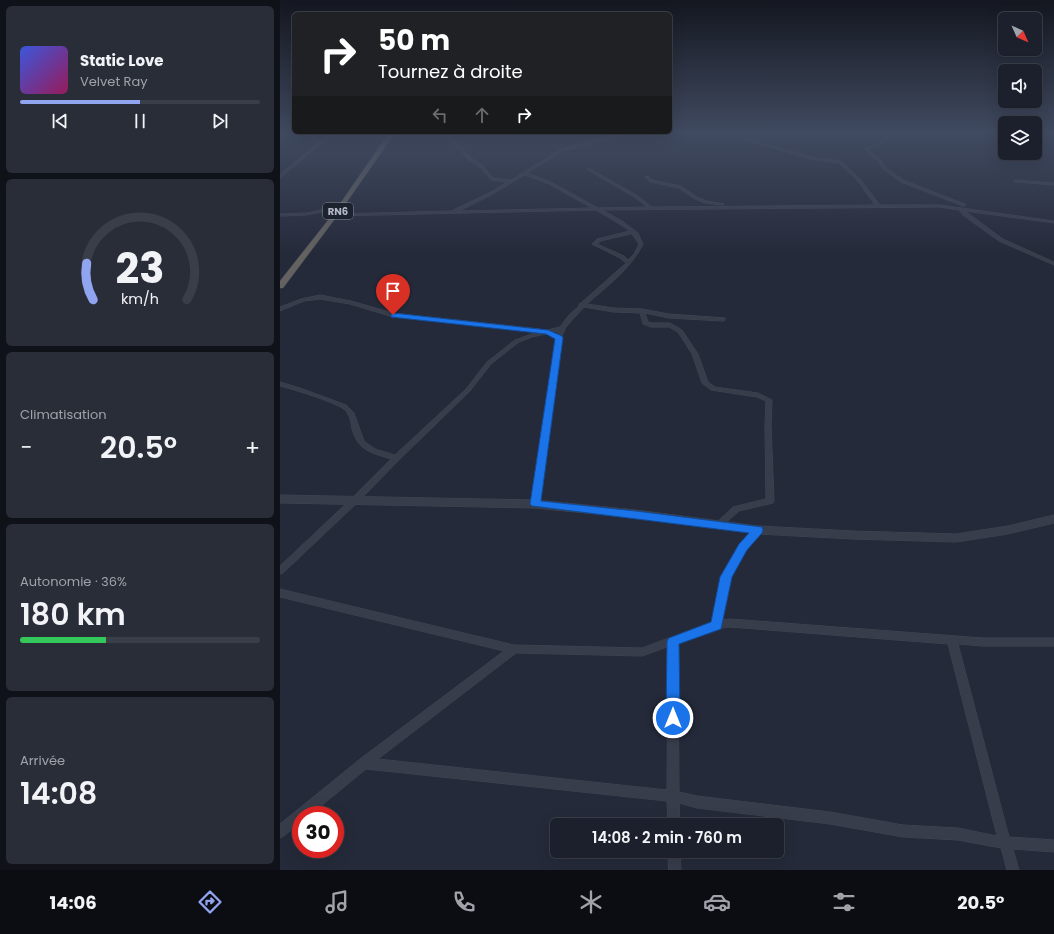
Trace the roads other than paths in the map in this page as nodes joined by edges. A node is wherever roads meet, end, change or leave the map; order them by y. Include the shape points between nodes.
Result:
1 (363, 174) edge
2 (487, 174) edge
3 (523, 174) edge
4 (526, 174) edge
5 (597, 174) edge
6 (852, 174) edge
7 (892, 174) edge
8 (647, 177) dead end
9 (510, 180) junction
10 (1016, 181) dead end
11 (1054, 184) edge
12 (878, 206) junction
13 (940, 206) junction
14 (340, 207) junction
15 (651, 208) junction
16 (736, 208) junction
17 (960, 208) junction
18 (597, 210) junction
19 (987, 212) junction
20 (450, 214) junction
21 (965, 214) junction
22 (280, 215) edge
23 (335, 215) junction
24 (1054, 222) edge
25 (634, 232) junction
26 (629, 263) junction
27 (1054, 264) edge
28 (280, 286) edge
29 (582, 305) junction
30 (280, 309) edge
31 (642, 311) junction
32 (723, 319) dead end
33 (563, 328) junction
34 (528, 330) junction
35 (548, 332) junction
36 (559, 338) junction
37 (517, 341) junction
38 (280, 384) edge
39 (396, 458) junction
40 (280, 499) edge
41 (355, 500) junction
42 (535, 504) junction
43 (1054, 519) edge
44 (718, 525) junction
45 (758, 530) junction
46 (280, 571) edge
47 (280, 593) edge
48 (716, 625) junction
49 (952, 639) junction
50 (673, 641) junction
51 (1054, 642) edge
52 (514, 649) junction
53 (364, 763) junction
54 (673, 796) junction
55 (312, 806) edge
56 (674, 818) edge
57 (292, 822) edge
58 (280, 832) edge
59 (1005, 843) junction
60 (1054, 846) edge
61 (674, 858) edge
62 (675, 870) edge
63 (1013, 870) edge

1 - 14 highway, RN6
2 - 9 street via 497,180
3 - 9 street
4 - 18 street via 550,183
5 - 15 street
6 - 12 street
7 - 19 street via 908,184
8 - 16 street via 651,181 680,187 706,202
9 - 20 street
10 - 11 street
12 - 13 street
12 - 16 street
13 - 17 street
13 - 21 street
14 - 22 street via 306,214
14 - 23 highway, RN6
15 - 16 street
15 - 18 street
17 - 19 street
17 - 21 street
18 - 20 street
18 - 25 street
19 - 24 street
20 - 23 street
21 - 27 street via 1001,240
23 - 28 highway, RN6
25 - 26 street via 641,244
25 - 26 street via 599,240 594,244
26 - 29 street
29 - 31 street
29 - 33 street
30 - 34 street via 303,300 320,297 393,315
31 - 32 street via 669,316
31 - 44 street via 645,323 670,325 680,332 695,354 705,383 713,389 758,395 769,400 770,501 736,509
33 - 35 street
33 - 36 street
34 - 35 street
34 - 37 street
35 - 36 street
35 - 37 street
36 - 42 street
37 - 39 street via 489,363 468,390
38 - 39 street via 350,410 361,442 370,449
39 - 41 street
40 - 41 street
41 - 42 street
41 - 46 street
42 - 44 street
43 - 45 street via 1008,530 956,538
44 - 45 street
45 - 48 street via 743,547 726,577
47 - 52 street
48 - 49 street via 753,624
48 - 50 street
49 - 51 street via 983,642
49 - 59 street
50 - 52 street via 642,652
50 - 54 street
52 - 53 street
53 - 54 street
53 - 55 street
54 - 56 street
54 - 59 street via 697,802 830,818 903,831 958,834
57 - 58 street
59 - 60 street
59 - 63 street
61 - 62 street

